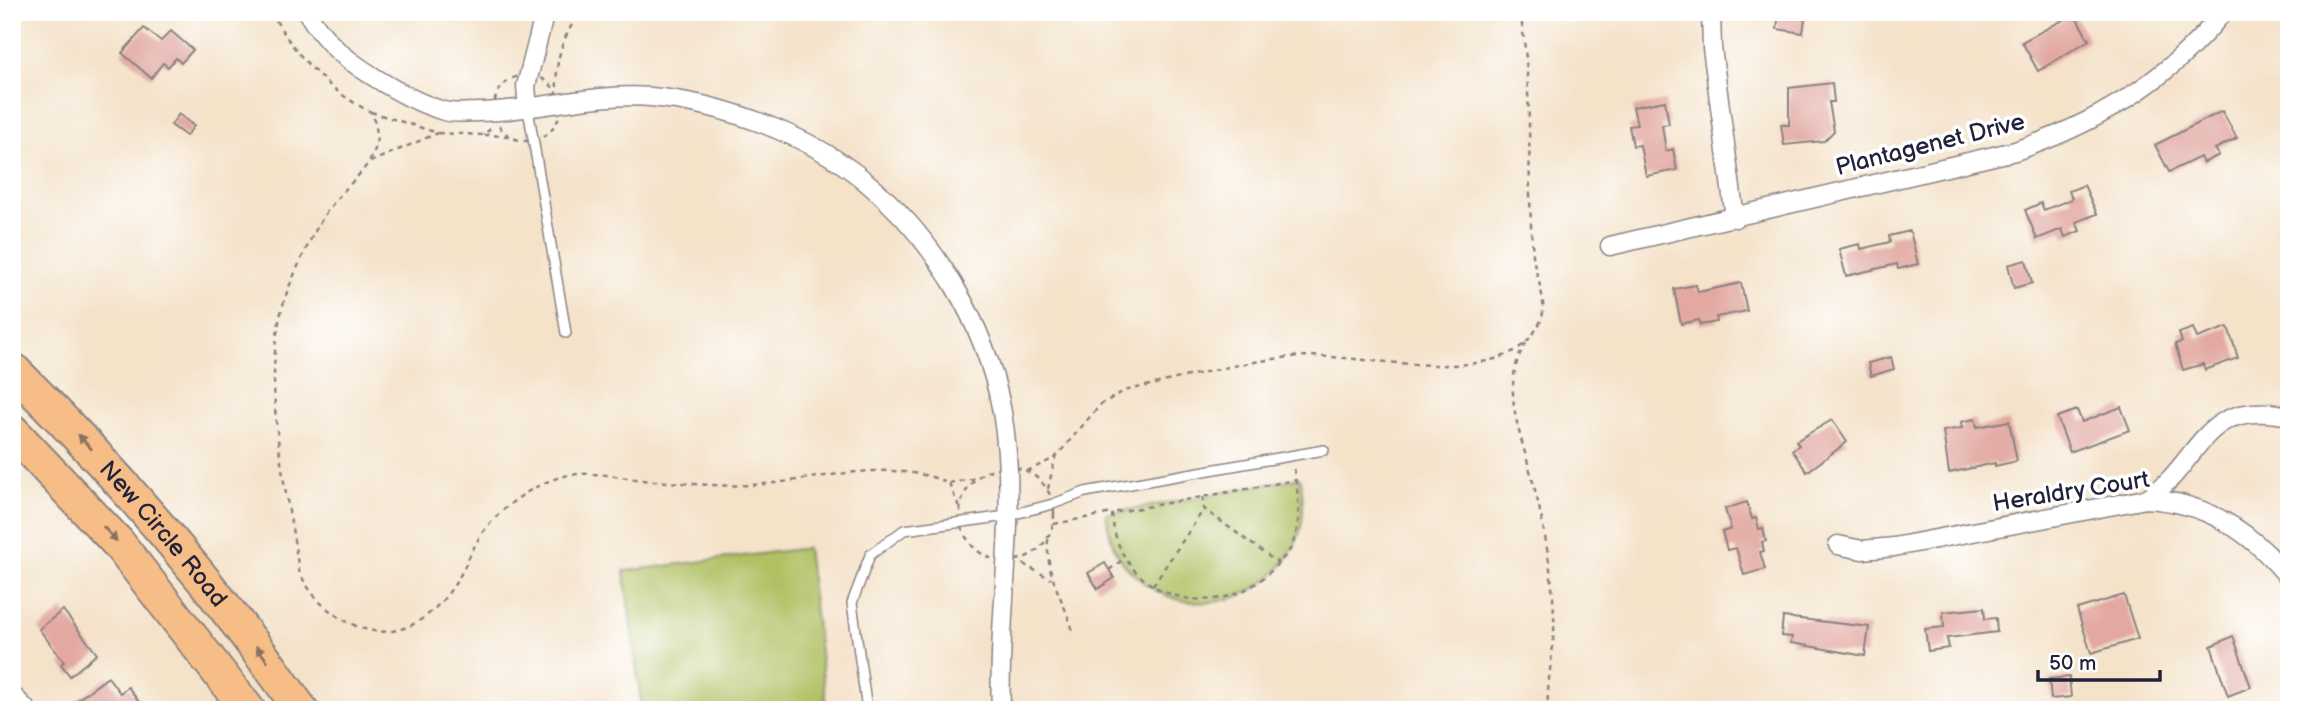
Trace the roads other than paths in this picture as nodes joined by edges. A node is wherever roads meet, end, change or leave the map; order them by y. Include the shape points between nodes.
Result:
1 (307, 12) edge
2 (545, 12) edge
3 (1711, 12) edge
4 (2223, 12) edge
5 (528, 108) junction
6 (1735, 218) junction
7 (1610, 246) dead end
8 (566, 333) dead end
9 (12, 369) edge
10 (2289, 416) edge
11 (12, 431) edge
12 (1324, 450) dead end
13 (2146, 499) junction
14 (1007, 516) junction
15 (1838, 545) dead end
16 (2289, 576) edge
17 (248, 710) edge
18 (301, 710) edge
19 (867, 710) edge
20 (1001, 710) edge

1 - 5 street via 336,53 405,95 446,112
2 - 5 street via 526,86
3 - 6 street
4 - 6 street, Plantagenet Drive via 2185,54 2140,91 2052,139
5 - 8 lane
5 - 14 street via 648,96 700,103 810,146 864,180 916,233 958,291 986,352 1002,413
6 - 7 street, Plantagenet Drive
18 -> 9 highway, New Circle Road via 149,513
10 - 13 street via 2252,413 2230,419 2199,441 2176,474
11 -> 17 highway, New Circle Road via 118,543
12 - 14 lane via 1085,492
13 - 15 street, Heraldry Court via 1894,547 1862,550
13 - 16 street, Heraldry Court via 2194,507 2242,530
14 - 19 lane via 904,530 870,555 852,603
14 - 20 street via 999,653

